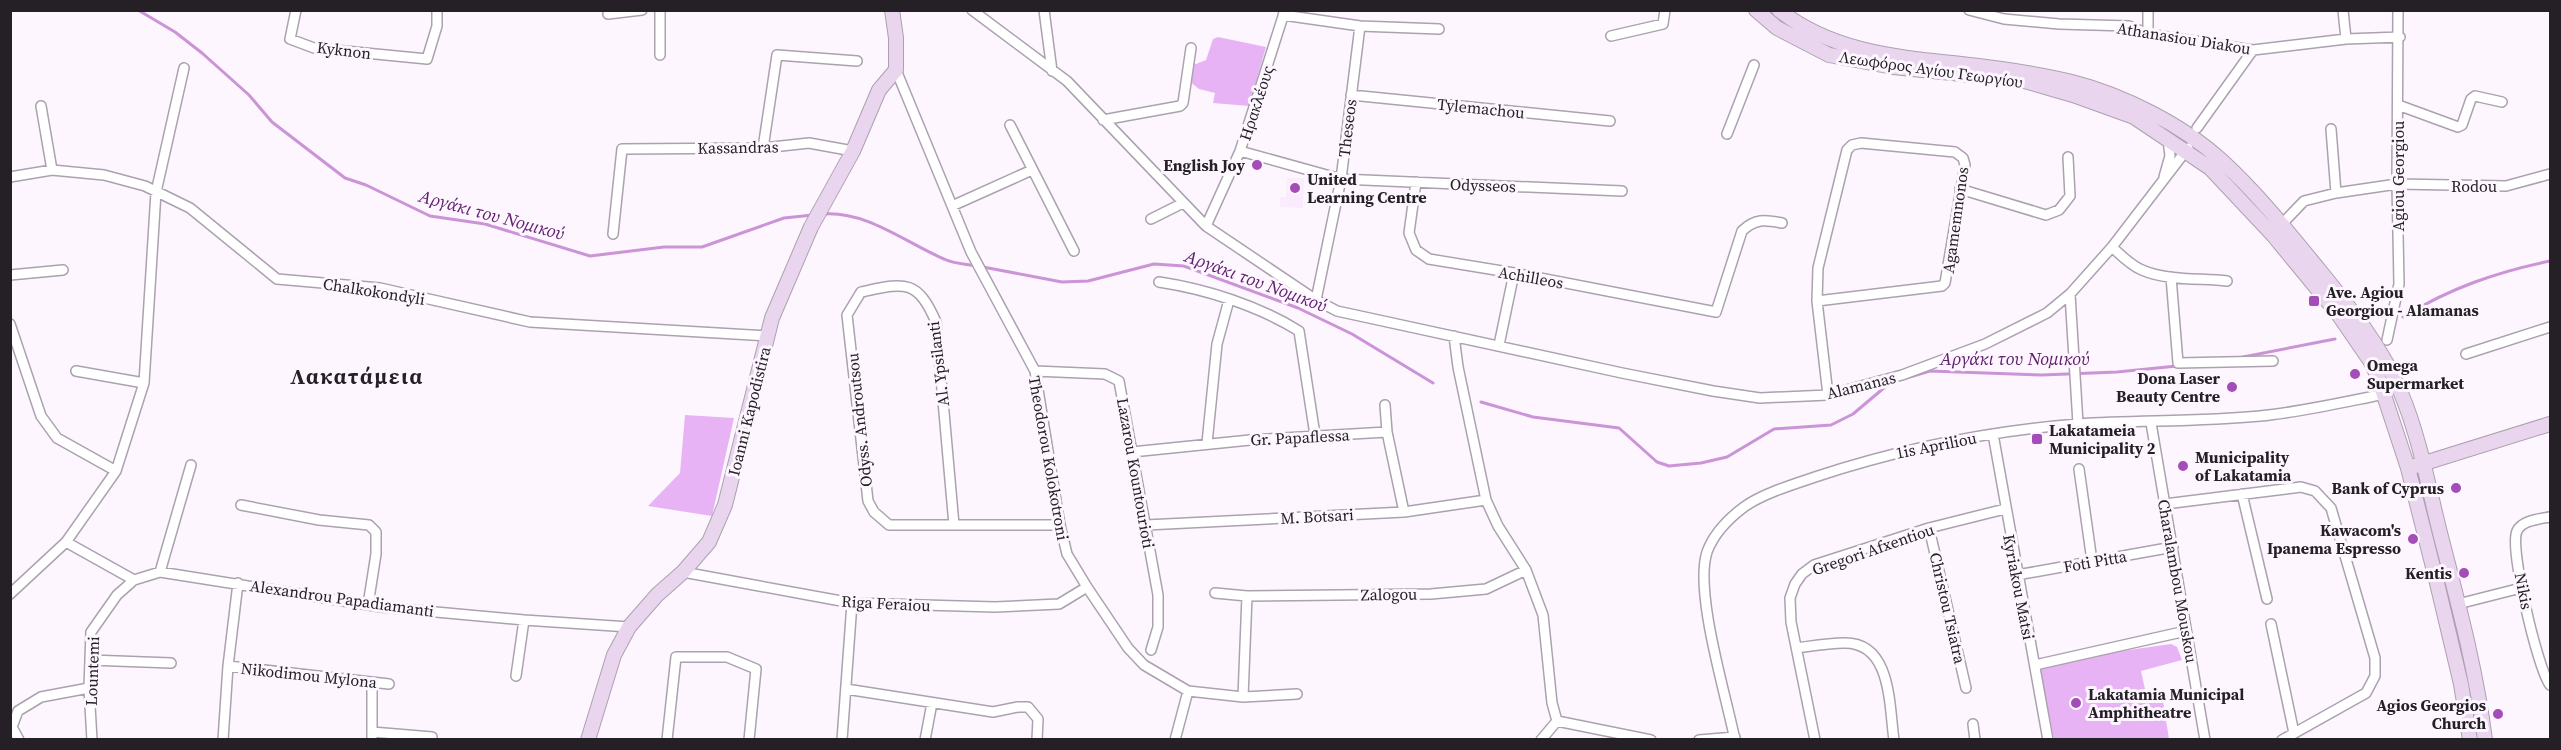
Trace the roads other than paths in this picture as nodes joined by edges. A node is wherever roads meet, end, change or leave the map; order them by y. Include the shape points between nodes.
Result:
1 (296, 10) edge
2 (437, 10) edge
3 (642, 10) edge
4 (660, 10) edge
5 (892, 10) edge
6 (972, 10) edge
7 (1044, 10) edge
8 (1665, 10) edge
9 (1756, 10) edge
10 (1779, 10) edge
11 (1969, 10) edge
12 (2148, 10) edge
13 (2343, 10) edge
14 (2401, 11) edge
15 (1284, 13) edge
16 (608, 14) dead end
17 (2005, 15) edge
18 (1360, 26) junction
19 (1438, 30) dead end
20 (2148, 34) junction
21 (1611, 36) dead end
22 (2400, 37) junction
23 (2346, 39) junction
24 (1191, 48) dead end
25 (2253, 50) junction
26 (660, 55) dead end
27 (857, 61) dead end
28 (1755, 65) dead end
29 (184, 68) dead end
30 (896, 70) junction
31 (1052, 71) junction
32 (1351, 95) junction
33 (2502, 102) dead end
34 (2398, 105) junction
35 (41, 106) dead end
36 (1103, 120) junction
37 (1610, 121) dead end
38 (1010, 125) dead end
39 (2331, 129) dead end
40 (2194, 133) junction
41 (1727, 134) dead end
42 (2168, 140) junction
43 (763, 148) junction
44 (853, 151) junction
45 (1240, 151) junction
46 (2188, 152) junction
47 (2068, 157) dead end
48 (52, 170) junction
49 (1032, 170) junction
50 (2550, 174) edge
51 (10, 177) edge
52 (1341, 179) junction
53 (2163, 179) junction
54 (1416, 182) junction
55 (2397, 184) junction
56 (1960, 189) junction
57 (1622, 191) dead end
58 (156, 192) junction
59 (2336, 193) junction
60 (1183, 203) junction
61 (952, 206) junction
62 (1150, 219) dead end
63 (1782, 223) dead end
64 (1206, 226) junction
65 (2277, 229) junction
66 (613, 234) dead end
67 (2112, 247) junction
68 (1074, 251) dead end
69 (63, 270) dead end
70 (1514, 273) junction
71 (10, 275) edge
72 (2171, 277) junction
73 (2227, 281) dead end
74 (1159, 282) dead end
75 (2070, 294) junction
76 (1229, 300) junction
77 (1316, 300) junction
78 (1817, 301) junction
79 (847, 315) joint
80 (11, 325) edge
81 (2550, 327) edge
82 (768, 336) junction
83 (1454, 336) junction
84 (2387, 340) dead end
85 (1499, 345) junction
86 (2466, 354) dead end
87 (2273, 361) dead end
88 (76, 371) dead end
89 (1035, 371) junction
90 (144, 383) junction
91 (2385, 394) junction
92 (1828, 395) junction
93 (1385, 405) dead end
94 (2151, 423) junction
95 (2078, 424) junction
96 (2550, 424) edge
97 (1387, 432) junction
98 (1993, 434) junction
99 (1315, 435) junction
100 (1207, 443) junction
101 (1132, 452) junction
102 (2423, 464) junction
103 (191, 465) dead end
104 (2408, 468) junction
105 (2079, 469) dead end
106 (116, 471) junction
107 (2242, 494) junction
108 (1486, 500) junction
109 (2165, 504) junction
110 (241, 505) dead end
111 (2005, 509) junction
112 (1404, 512) junction
113 (2550, 517) edge
114 (954, 525) junction
115 (1060, 525) junction
116 (1146, 525) junction
117 (1929, 528) junction
118 (66, 542) junction
119 (2173, 547) junction
120 (2092, 561) junction
121 (1526, 570) junction
122 (160, 572) junction
123 (683, 572) junction
124 (2017, 574) junction
125 (134, 580) junction
126 (238, 583) junction
127 (1087, 587) junction
128 (2522, 588) junction
129 (1215, 593) dead end
130 (10, 594) edge
131 (1247, 596) junction
132 (2267, 599) dead end
133 (852, 603) junction
134 (368, 604) junction
135 (2458, 604) junction
136 (524, 620) junction
137 (2271, 624) dead end
138 (629, 627) junction
139 (2186, 631) junction
140 (1797, 648) junction
141 (1151, 650) dead end
142 (90, 660) junction
143 (171, 663) dead end
144 (2035, 665) junction
145 (228, 666) junction
146 (516, 676) dead end
147 (372, 683) junction
148 (389, 684) dead end
149 (2550, 685) edge
150 (89, 688) junction
151 (1966, 688) dead end
152 (846, 689) junction
153 (1188, 691) junction
154 (1297, 694) dead end
155 (1243, 697) junction
156 (932, 703) junction
157 (1557, 721) junction
158 (1972, 724) dead end
159 (2294, 733) junction
160 (372, 736) edge
161 (432, 737) dead end
162 (1735, 738) edge
163 (19, 740) edge
164 (92, 740) edge
165 (223, 740) edge
166 (588, 740) edge
167 (667, 740) edge
168 (749, 740) edge
169 (842, 740) edge
170 (926, 740) edge
171 (1037, 740) edge
172 (1175, 740) edge
173 (1541, 740) edge
174 (1651, 740) edge
175 (1699, 740) edge
176 (1815, 740) edge
177 (1894, 740) edge
178 (1975, 740) edge
179 (2048, 740) edge
180 (2205, 740) edge
181 (2282, 740) edge
182 (2470, 740) edge
183 (2485, 740) edge

1 - 2 street, Kyknon via 290,39 314,48 427,59 437,26
3 - 16 street
4 - 26 street
5 - 30 main road, Theodorou Kolokotroni
6 - 31 street, Alamanas
7 - 31 street
8 - 21 street via 1662,24
9 - 42 main road, Λεωφόρος Αγίου Γεωργίου via 1777,28 1829,55 1893,67 2021,80 2134,117
10 - 40 main road, Λεωφόρος Αγίου Γεωργίου via 1810,32 1835,43 1898,58 2023,71 2076,83 2137,105
11 - 17 street, Athanasiou Diakou
12 - 20 street
13 - 23 street
14 - 22 street, Agiou Georgiou
15 - 18 street
15 - 45 street, Ηρακλέους
17 - 20 street, Athanasiou Diakou via 2059,24 2129,26
18 - 19 street
18 - 32 street, Theseos
20 - 25 street, Athanasiou Diakou
22 - 23 street, Athanasiou Diakou
22 - 34 street, Agiou Georgiou
23 - 25 street, Athanasiou Diakou
24 - 36 street via 1180,106
25 - 40 street
27 - 43 street via 777,55
28 - 41 street
29 - 58 street
30 - 44 main road, Ioanni Kapodistira via 879,90
30 - 61 street, Theodorou Kolokotroni
31 - 36 street, Alamanas via 1067,81
32 - 37 street, Tylemachou
32 - 52 street, Theseos
33 - 34 street via 2475,96 2458,127
34 - 55 street, Agiou Georgiou
35 - 48 street
36 - 60 street, Alamanas
38 - 49 street
39 - 59 street
40 - 46 street
40 - 65 main road, Λεωφόρος Αγίου Γεωργίου
42 - 46 main road, Λεωφόρος Αγίου Γεωργίου
42 - 53 street, Alamanas via 2170,156
43 - 44 street, Kassandras via 809,143
43 - 66 street, Kassandras via 622,149
44 - 82 main road, Ioanni Kapodistira via 811,227
45 - 52 street, Odysseos
45 - 64 street, Ηρακλέους
46 - 53 street, Alamanas
46 - 65 main road, Λεωφόρος Αγίου Γεωργίου
47 - 56 street via 2070,196 2058,210 2046,215
48 - 51 street, Chalkokondyli
48 - 58 street, Chalkokondyli via 104,176
49 - 61 street
49 - 68 street
50 - 55 street, Rodou via 2506,186
52 - 54 street, Odysseos
52 - 77 street, Theseos
53 - 67 street, Alamanas
54 - 57 street, Odysseos
54 - 70 street, Achilleos via 1409,233 1416,250 1429,260
55 - 59 street, Rodou
55 - 84 street, Agiou Georgiou via 2399,284
56 - 78 street, Agamemnonos via 1942,286
56 - 78 street, Agamemnonos via 1965,165 1954,152 1852,145 1847,150 1818,268
58 - 82 street, Chalkokondyli via 190,208 277,279 380,288 531,322
58 - 90 street
59 - 65 street, Rodou via 2304,201
60 - 62 street
60 - 64 street, Alamanas
61 - 89 street, Theodorou Kolokotroni via 971,252
63 - 70 street, Achilleos via 1752,222 1742,231 1716,312
64 - 77 street, Alamanas
65 - 91 main road, Λεωφόρος Αγίου Γεωργίου via 2371,362
65 - 102 main road, Λεωφόρος Αγίου Γεωργίου via 2349,308 2383,354 2402,394
67 - 72 street via 2143,271
67 - 75 street, Alamanas
69 - 71 street
70 - 85 street
72 - 73 street
72 - 87 street via 2178,363
74 - 76 street
75 - 92 street, Alamanas via 2047,313 1985,344 1902,375
75 - 95 street
76 - 99 street via 1277,317 1299,331
76 - 100 street via 1217,344
77 - 83 street, Alamanas via 1337,311
78 - 92 street, Agamemnonos
79 - 114 street, Odyss. Androutsou via 868,501 889,525
79 - 114 street, Al. Ypsilanti via 861,292 892,286 913,288 927,301 936,322
80 - 106 street via 41,416 57,438
81 - 86 street
82 - 123 main road, Ioanni Kapodistira via 725,505 710,542
83 - 85 street, Alamanas
83 - 108 street
85 - 92 street, Alamanas via 1760,398
88 - 90 street
89 - 101 street, Lazarou Kountourioti via 1105,374 1119,381
89 - 115 street, Theodorou Kolokotroni
90 - 106 street
91 - 94 street, 1is Apriliou via 2260,416
91 - 104 main road, Λεωφόρος Αγίου Γεωργίου
93 - 97 street
94 - 95 street, 1is Apriliou
94 - 109 street, Charalambou Mouskou
95 - 98 street, 1is Apriliou
96 - 102 main road
97 - 99 street, Gr. Papaflessa
97 - 112 street
98 - 111 street, Kyriakou Matsi
98 - 162 street, 1is Apriliou via 1902,451 1842,468 1746,505 1726,521 1714,537 1703,576
99 - 100 street, Gr. Papaflessa
100 - 101 street, Gr. Papaflessa
101 - 116 street, Lazarou Kountourioti
102 - 104 main road
102 - 135 main road, Λεωφόρος Αγίου Γεωργίου
103 - 122 street
104 - 182 main road, Λεωφόρος Αγίου Γεωργίου via 2450,635
105 - 120 street
106 - 118 street
107 - 109 street
107 - 132 street
107 - 159 street via 2301,487 2323,497 2336,521 2375,658 2376,676 2366,693
108 - 112 street, M. Botsari
108 - 121 street
109 - 119 street, Charalambou Mouskou
110 - 134 street via 369,525 376,532 376,554
111 - 117 street, Gregori Afxentiou
111 - 124 street, Kyriakou Matsi
112 - 116 street, M. Botsari
113 - 128 street, Nikis via 2528,522 2516,532
114 - 115 street, Odyss. Androutsou
115 - 127 street, Theodorou Kolokotroni via 1067,554
116 - 141 street, Lazarou Kountourioti via 1158,594 1158,627
117 - 140 street, Gregori Afxentiou via 1814,565 1802,574 1790,598
117 - 151 street, Christou Tsiatra
118 - 125 street
118 - 130 street
119 - 120 street, Foti Pitta
119 - 139 street, Charalambou Mouskou
120 - 124 street, Foti Pitta
121 - 131 street, Zalogou via 1486,589 1431,594
121 - 157 street via 1543,615
122 - 125 street, Alexandrou Papadiamanti
122 - 126 street, Alexandrou Papadiamanti
123 - 133 street, Riga Feraiou
123 - 138 main road, Ioanni Kapodistira
124 - 144 street, Kyriakou Matsi
125 - 142 street, Lountemi via 117,595 91,632
126 - 134 street, Alexandrou Papadiamanti
126 - 145 street, Nikodimou Mylona
127 - 133 street, Riga Feraiou via 1059,604 995,607
127 - 153 street, Theodorou Kolokotroni via 1144,665
128 - 135 street
128 - 149 street, Nikis via 2540,666
129 - 131 street, Zalogou
131 - 155 street
133 - 152 street
134 - 136 street, Alexandrou Papadiamanti
135 - 183 main road, Λεωφόρος Αγίου Γεωργίου
136 - 138 street, Alexandrou Papadiamanti
136 - 146 street
137 - 159 street
138 - 166 main road, Ioanni Kapodistira via 614,655
139 - 144 street
139 - 180 street, Charalambou Mouskou
140 - 176 street, Gregori Afxentiou
140 - 177 street via 1846,642 1876,656 1883,670
142 - 143 street
142 - 150 street, Lountemi
144 - 179 street, Kyriakou Matsi
145 - 147 street, Nikodimou Mylona
145 - 165 street, Nikodimou Mylona
147 - 148 street, Nikodimou Mylona
147 - 160 street
150 - 163 street via 41,697 18,711 12,727
150 - 164 street, Lountemi
152 - 156 street
152 - 169 street
153 - 155 street
153 - 172 street
154 - 155 street
156 - 170 street
156 - 171 street via 993,711 1028,707 1038,719
157 - 173 street
157 - 174 street
158 - 178 street
159 - 181 street
160 - 161 street
162 - 175 street
167 - 168 street via 676,657 727,657 756,669

